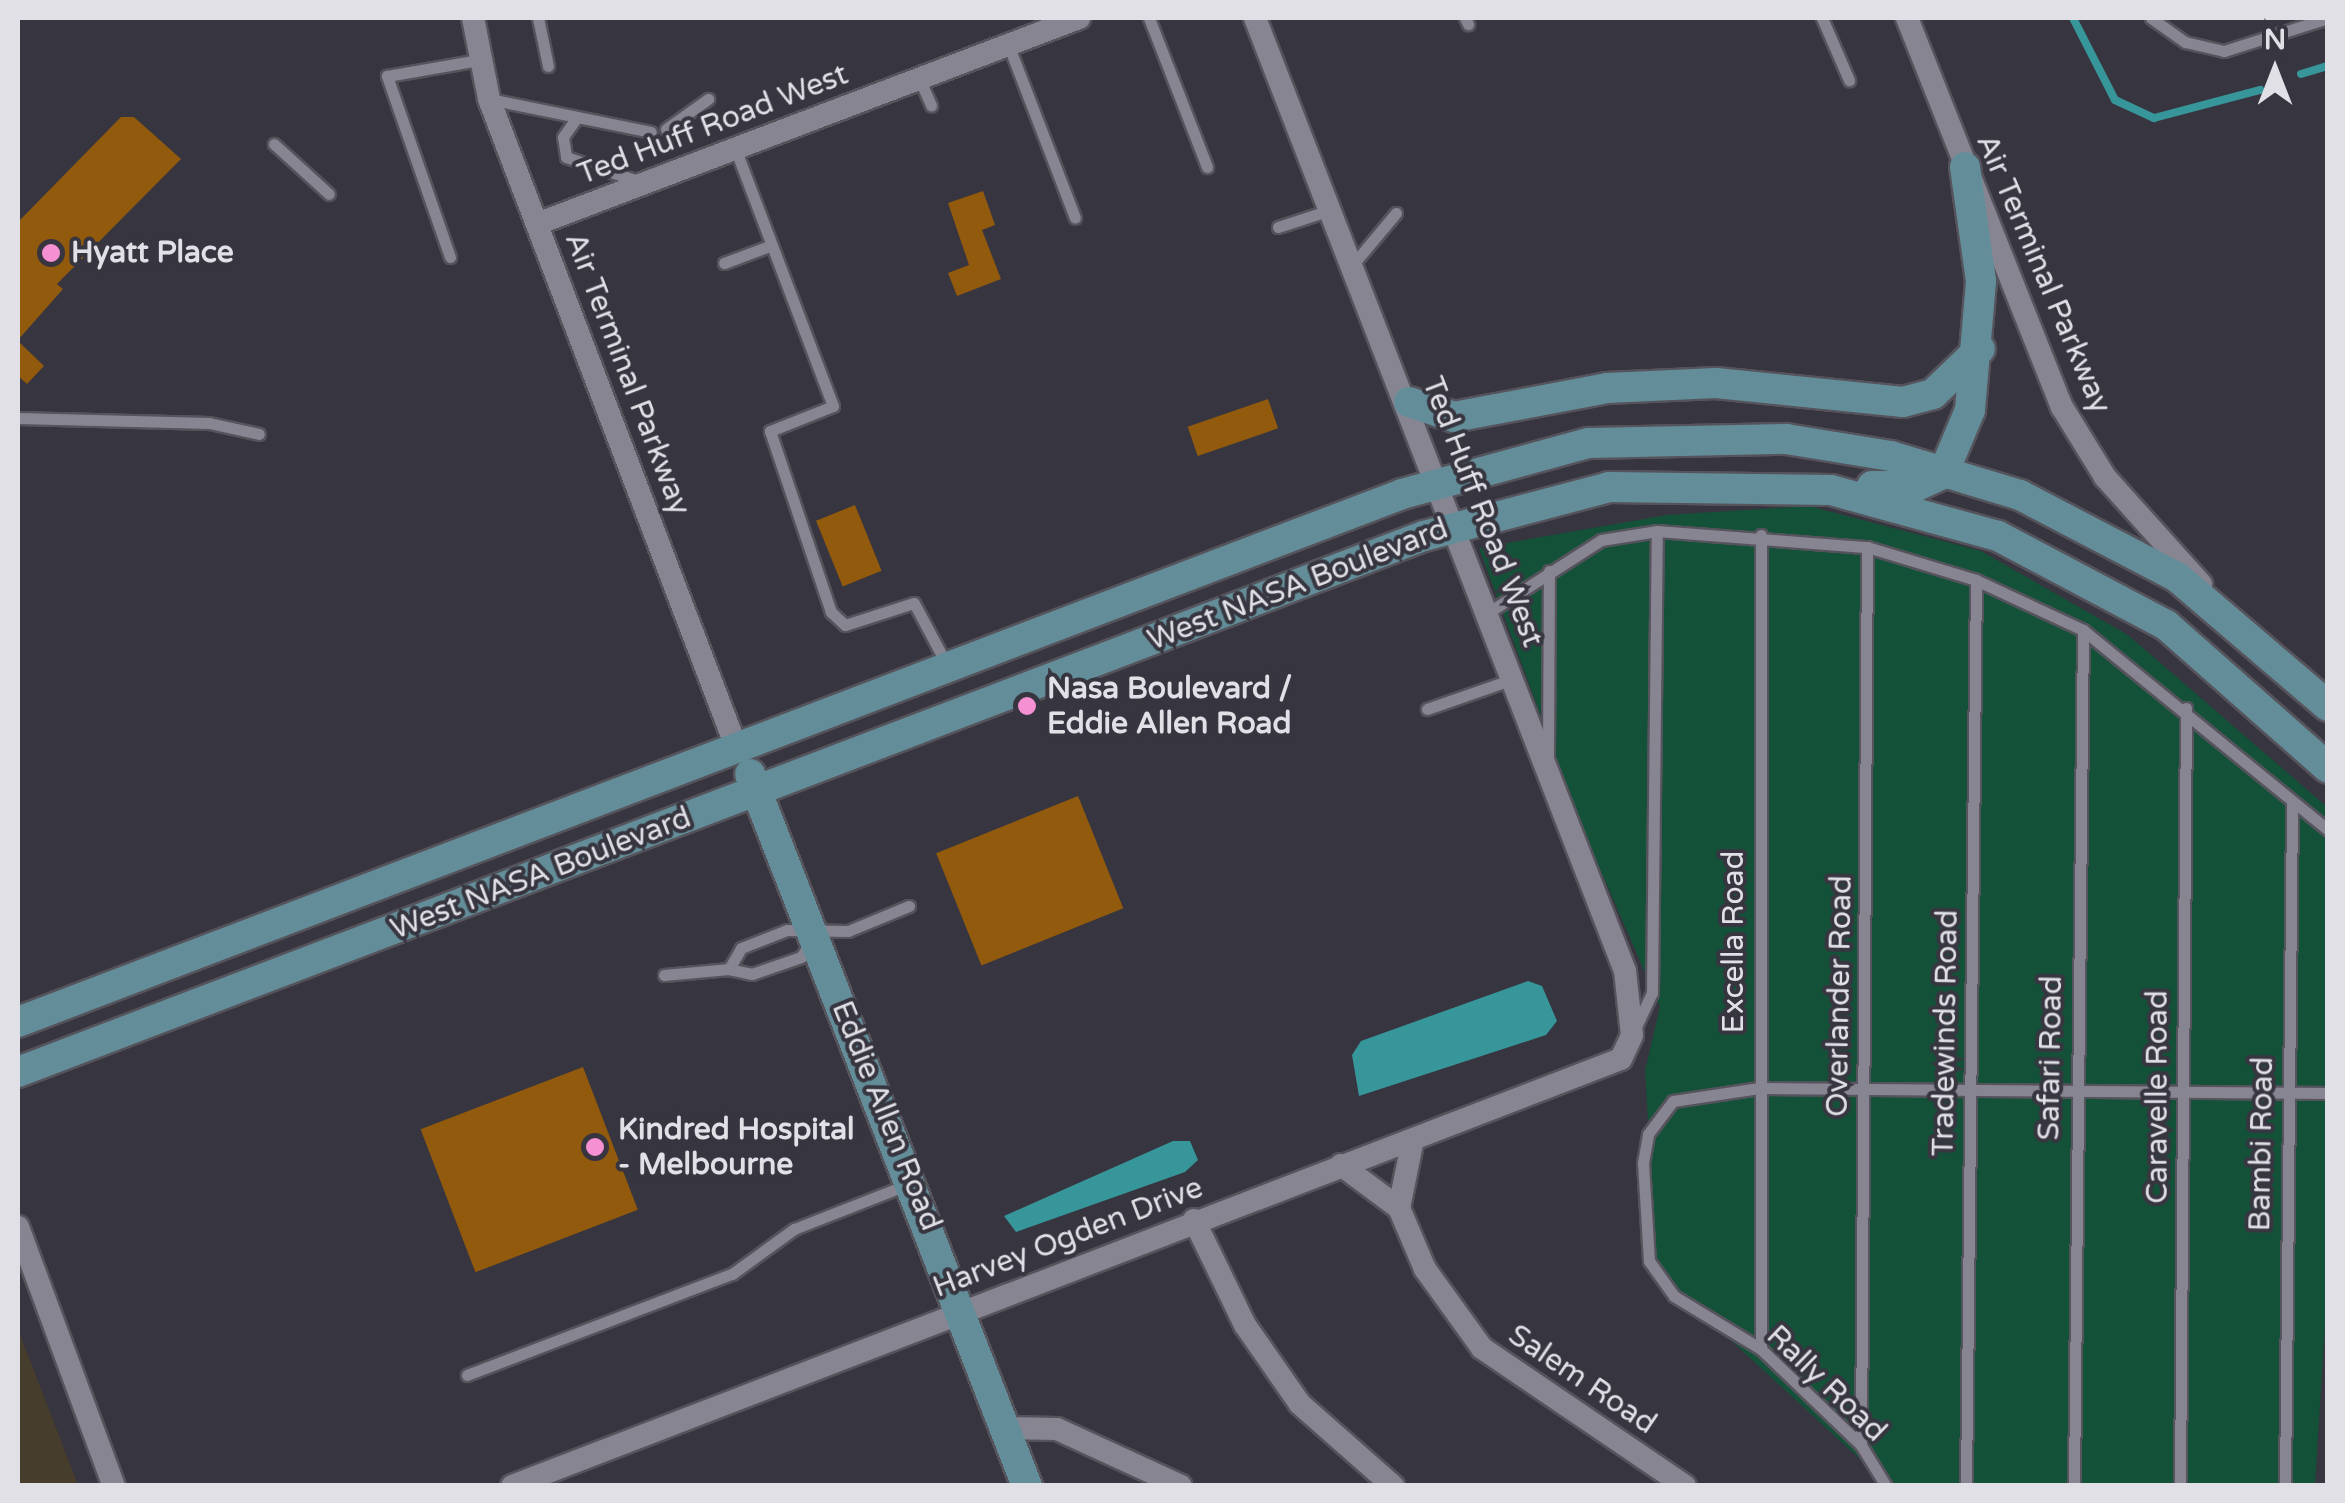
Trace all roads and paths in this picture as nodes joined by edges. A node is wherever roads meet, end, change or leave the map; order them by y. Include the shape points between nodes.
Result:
1 (473, 18) edge
2 (538, 18) edge
3 (1079, 18) edge
4 (1148, 18) edge
5 (1255, 18) edge
6 (1822, 18) edge
7 (1906, 18) edge
8 (2151, 18) edge
9 (2328, 18) edge
10 (1008, 44) junction
11 (479, 60) junction
12 (548, 66) dead end
13 (919, 78) junction
14 (1849, 80) dead end
15 (708, 99) dead end
16 (489, 100) junction
17 (931, 105) dead end
18 (575, 120) junction
19 (666, 129) dead end
20 (651, 132) dead end
21 (274, 144) dead end
22 (736, 148) junction
23 (1207, 167) dead end
24 (1965, 168) junction
25 (645, 183) junction
26 (329, 194) dead end
27 (1334, 209) junction
28 (1396, 213) dead end
29 (1075, 218) dead end
30 (537, 224) junction
31 (1278, 227) dead end
32 (772, 244) junction
33 (450, 256) dead end
34 (1355, 262) junction
35 (724, 263) dead end
36 (1980, 349) junction
37 (1408, 402) junction
38 (18, 418) edge
39 (259, 434) dead end
40 (1948, 470) junction
41 (1439, 481) junction
42 (1794, 486) junction
43 (1456, 525) junction
44 (1657, 531) junction
45 (1761, 535) junction
46 (1868, 547) junction
47 (1548, 571) junction
48 (1976, 580) junction
49 (1488, 612) junction
50 (2238, 623) junction
51 (2083, 630) junction
52 (948, 669) junction
53 (1513, 679) junction
54 (2328, 706) edge
55 (2186, 708) junction
56 (1427, 709) dead end
57 (738, 749) junction
58 (2328, 768) edge
59 (1548, 774) junction
60 (758, 790) junction
61 (2292, 803) junction
62 (2328, 830) edge
63 (908, 906) dead end
64 (816, 937) junction
65 (729, 968) junction
66 (664, 975) dead end
67 (18, 1022) edge
68 (1632, 1035) junction
69 (18, 1072) edge
70 (1759, 1088) junction
71 (1970, 1090) junction
72 (1863, 1092) junction
73 (2183, 1092) junction
74 (2328, 1092) edge
75 (2075, 1093) junction
76 (2287, 1094) junction
77 (1413, 1139) junction
78 (1341, 1165) junction
79 (913, 1183) junction
80 (1399, 1208) junction
81 (1194, 1220) junction
82 (18, 1227) edge
83 (964, 1313) junction
84 (1761, 1349) junction
85 (468, 1375) dead end
86 (1006, 1428) junction
87 (1860, 1445) junction
88 (114, 1486) edge
89 (512, 1486) edge
90 (1027, 1486) edge
91 (1180, 1486) edge
92 (1393, 1486) edge
93 (1684, 1486) edge
94 (1886, 1486) edge
95 (1966, 1486) edge
96 (2074, 1486) edge
97 (2180, 1486) edge
98 (2285, 1486) edge

1 - 11 street, Air Terminal Parkway
2 - 12 lane
3 - 10 street, Ted Huff Road West
4 - 23 lane
5 - 27 street, Ted Huff Road West
6 - 14 lane
7 - 24 street, Air Terminal Parkway
8 - 9 lane via 2185,42 2224,51
10 - 13 street, Ted Huff Road West
10 - 29 lane
11 - 16 street, Air Terminal Parkway
11 - 33 lane via 387,76
13 - 17 lane
13 - 22 street, Ted Huff Road West
15 - 19 lane
16 - 18 lane
16 - 30 street, Air Terminal Parkway
18 - 20 lane
18 - 25 lane via 562,145 572,162
21 - 26 lane
22 - 25 street, Ted Huff Road West
22 - 32 lane
24 - 36 main road via 1980,257
24 - 50 street, Air Terminal Parkway via 2088,453
25 - 30 street, Ted Huff Road West
27 - 31 lane
27 - 34 street, Ted Huff Road West
28 - 34 lane
30 - 57 street, Air Terminal Parkway
32 - 35 lane
32 - 52 lane via 833,406 770,431 831,612 844,625 914,604
34 - 37 street, Ted Huff Road West
36 - 37 main road via 1933,394 1903,402 1716,383 1607,388 1454,417
36 - 40 main road
37 - 41 street, Ted Huff Road West
38 - 39 lane via 209,423
40 - 41 main road, West NASA Boulevard via 1799,440 1683,436 1588,443
40 - 42 main road via 1917,486
40 - 50 main road, West NASA Boulevard via 2083,522
41 - 43 street, Ted Huff Road West
41 - 52 main road, West NASA Boulevard
42 - 43 main road, West NASA Boulevard via 1609,486
42 - 58 main road, West NASA Boulevard via 1932,513 2099,583 2196,647
43 - 49 street, Ted Huff Road West
43 - 60 main road, West NASA Boulevard
44 - 45 lane
44 - 47 lane via 1600,540
44 - 68 lane via 1652,993
45 - 46 lane
45 - 70 lane, Excella Road
46 - 48 lane
46 - 72 lane, Overlander Road
47 - 49 lane
47 - 59 lane
48 - 51 lane
48 - 71 lane, Tradewinds Road
49 - 53 street, Ted Huff Road West
50 - 54 main road, West NASA Boulevard
51 - 55 lane
51 - 75 lane, Safari Road
52 - 57 main road, West NASA Boulevard
53 - 56 lane
53 - 59 street, Ted Huff Road West
55 - 61 lane
55 - 73 lane, Caravelle Road
57 - 60 main road, Eddie Allen Road
57 - 67 main road, West NASA Boulevard
59 - 68 street, Ted Huff Road West via 1625,971
60 - 64 main road, Eddie Allen Road
60 - 69 main road, West NASA Boulevard
61 - 62 lane
61 - 76 lane, Bambi Road
63 - 64 lane
64 - 65 lane via 801,957 752,974
64 - 65 lane via 787,930 741,948
64 - 79 main road, Eddie Allen Road
65 - 66 lane
68 - 77 street, Harvey Ogden Drive via 1621,1059
70 - 72 lane
70 - 84 lane, Excella Road
70 - 84 lane, Rally Road via 1700,1090 1674,1100 1648,1134 1649,1261 1674,1296
71 - 72 lane
71 - 75 lane
71 - 95 lane, Tradewinds Road
72 - 87 lane, Overlander Road
73 - 75 lane
73 - 76 lane
73 - 97 lane, Caravelle Road
74 - 76 lane
75 - 96 lane, Safari Road
76 - 98 lane, Bambi Road
77 - 78 street, Harvey Ogden Drive
77 - 80 street
78 - 80 street
78 - 81 street, Harvey Ogden Drive
79 - 83 main road, Eddie Allen Road
79 - 85 lane via 794,1229 732,1274
80 - 93 street, Salem Road via 1425,1269 1482,1348
81 - 83 street, Harvey Ogden Drive
81 - 92 street via 1245,1325 1300,1404
82 - 88 street
83 - 86 main road, Eddie Allen Road
83 - 89 street, Harvey Ogden Drive
84 - 87 lane, Rally Road
86 - 90 main road, Eddie Allen Road
86 - 91 street via 1057,1429
87 - 94 lane, Rally Road

